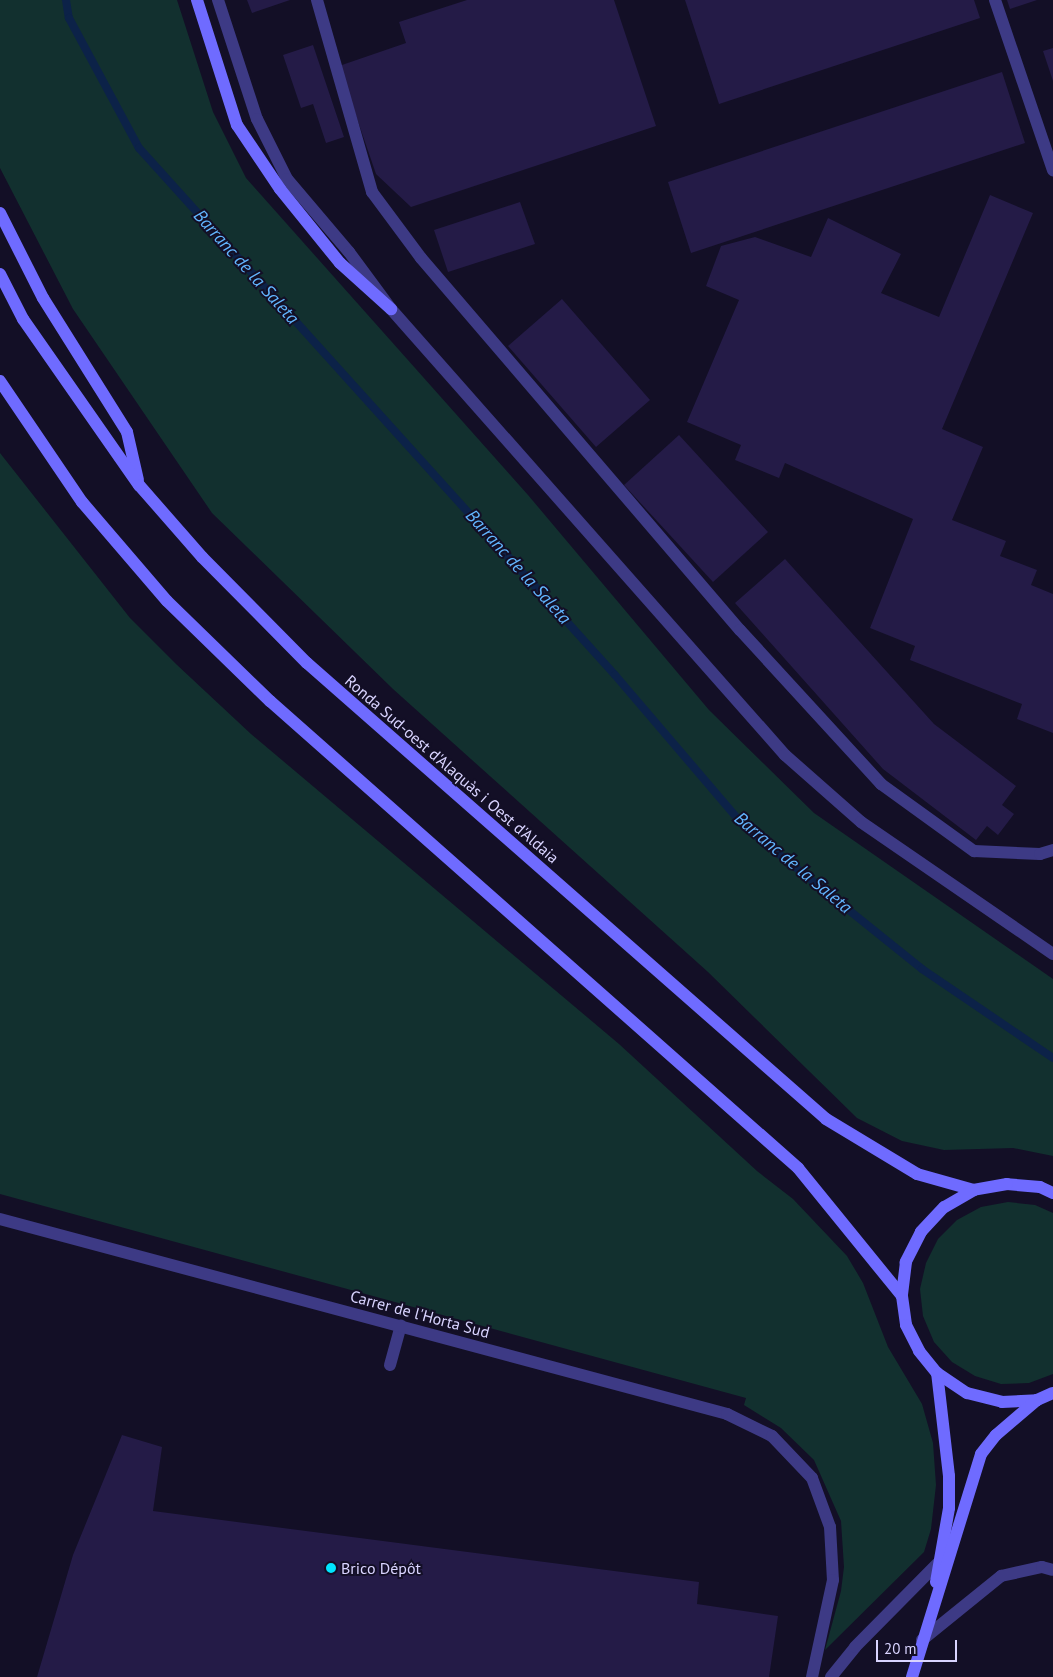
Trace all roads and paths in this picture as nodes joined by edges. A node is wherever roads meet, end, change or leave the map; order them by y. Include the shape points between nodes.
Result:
1 (197, 0) edge
2 (218, 0) edge
3 (317, 0) edge
4 (996, 0) edge
5 (1053, 170) edge
6 (0, 213) edge
7 (0, 274) edge
8 (391, 310) junction
9 (0, 381) edge
10 (139, 485) junction
11 (1053, 850) edge
12 (1053, 954) edge
13 (974, 1190) junction
14 (1053, 1193) edge
15 (0, 1219) edge
16 (902, 1296) junction
17 (401, 1325) junction
18 (390, 1365) dead end
19 (937, 1373) junction
20 (1053, 1393) edge
21 (1037, 1400) junction
22 (937, 1564) junction
23 (1053, 1570) edge
24 (934, 1597) junction
25 (922, 1640) junction
26 (812, 1677) edge
27 (831, 1677) edge
28 (912, 1677) edge

1 - 8 main road via 237,125 280,189 334,256
2 - 8 street via 257,119 288,179 349,252
3 - 11 street via 372,192 421,258 734,623 881,784 974,851 1040,854
4 - 5 street
6 - 10 main road via 43,298 126,432
7 - 10 main road, Ronda Sud-oest d'Alaquàs i Oest d'Aldaia via 23,319
8 - 12 street via 785,755 861,822
9 - 16 main road via 82,502 167,600 270,701 798,1168
10 - 13 main road, Ronda Sud-oest d'Alaquàs i Oest d'Aldaia via 202,558 307,663 826,1119 917,1174
13 - 14 main road via 1007,1184 1040,1187
13 - 16 main road via 944,1207 921,1232 906,1262
15 - 17 street, Carrer de l'Horta Sud
16 - 19 main road via 906,1324 919,1351
17 - 18 street
17 - 26 street, Carrer de l'Horta Sud via 727,1414 772,1436 812,1478 830,1527 833,1580
19 - 21 main road via 967,1393 984,1398 1002,1402
19 - 22 main road via 949,1476 949,1508
20 - 21 main road
21 - 24 main road via 996,1435 981,1454 953,1550
22 - 24 main road
22 - 27 street via 854,1647
23 - 25 street via 1042,1567 1001,1576
24 - 25 main road
25 - 28 main road

